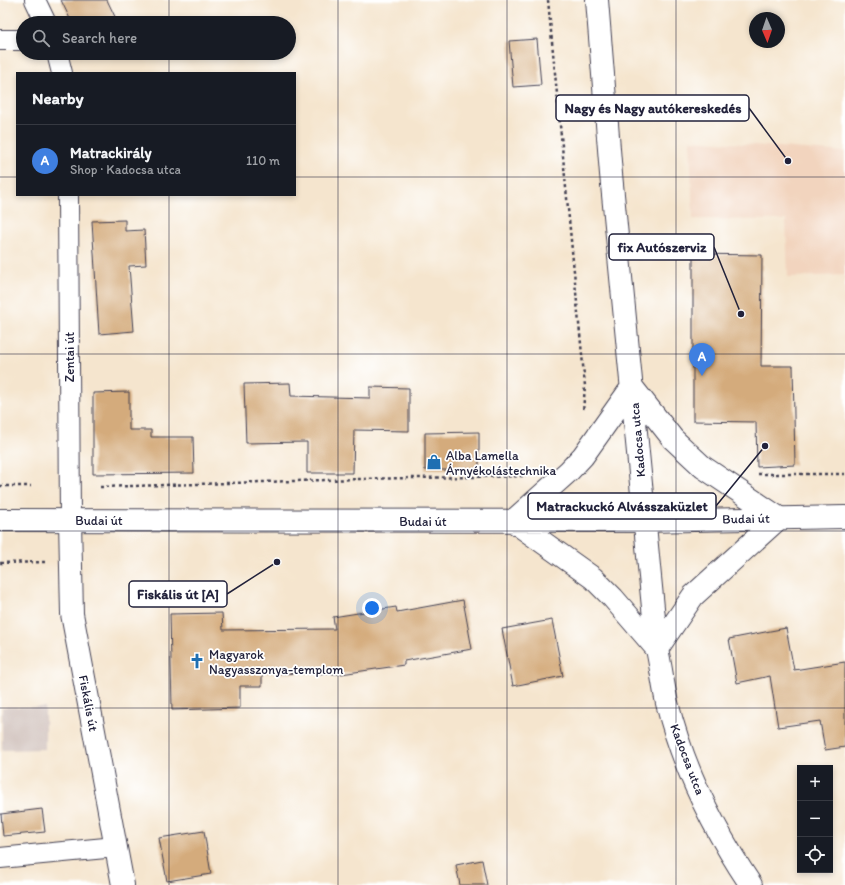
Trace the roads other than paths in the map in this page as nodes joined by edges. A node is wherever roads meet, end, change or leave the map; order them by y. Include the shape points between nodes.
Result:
1 (35, 0) edge
2 (597, 0) edge
3 (43, 16) edge
4 (0, 40) edge
5 (16, 40) edge
6 (59, 60) edge
7 (62, 72) edge
8 (68, 196) edge
9 (632, 387) junction
10 (845, 517) edge
11 (779, 518) junction
12 (0, 520) edge
13 (70, 520) junction
14 (513, 521) junction
15 (645, 521) junction
16 (657, 649) junction
17 (116, 847) junction
18 (0, 858) edge
19 (123, 885) edge
20 (751, 885) edge

1 - 3 street
2 - 9 main road, Kadocsa utca
4 - 5 street
6 - 7 street
8 - 13 street, Zentai út
9 - 11 main road via 672,439 703,467
9 - 14 main road via 578,461
9 - 15 main road, Kadocsa utca
10 - 11 main road, Budai út
11 - 15 main road, Budai út
11 - 16 main road via 693,596
12 - 13 main road, Budai út
13 - 14 main road, Budai út
13 - 17 main road, Fiskális út via 72,614
14 - 15 main road, Budai út
14 - 16 main road via 593,578
15 - 16 main road, Kadocsa utca
16 - 20 main road, Kadocsa utca via 667,703 683,754 728,850
17 - 18 street
17 - 19 main road, Fiskális út

